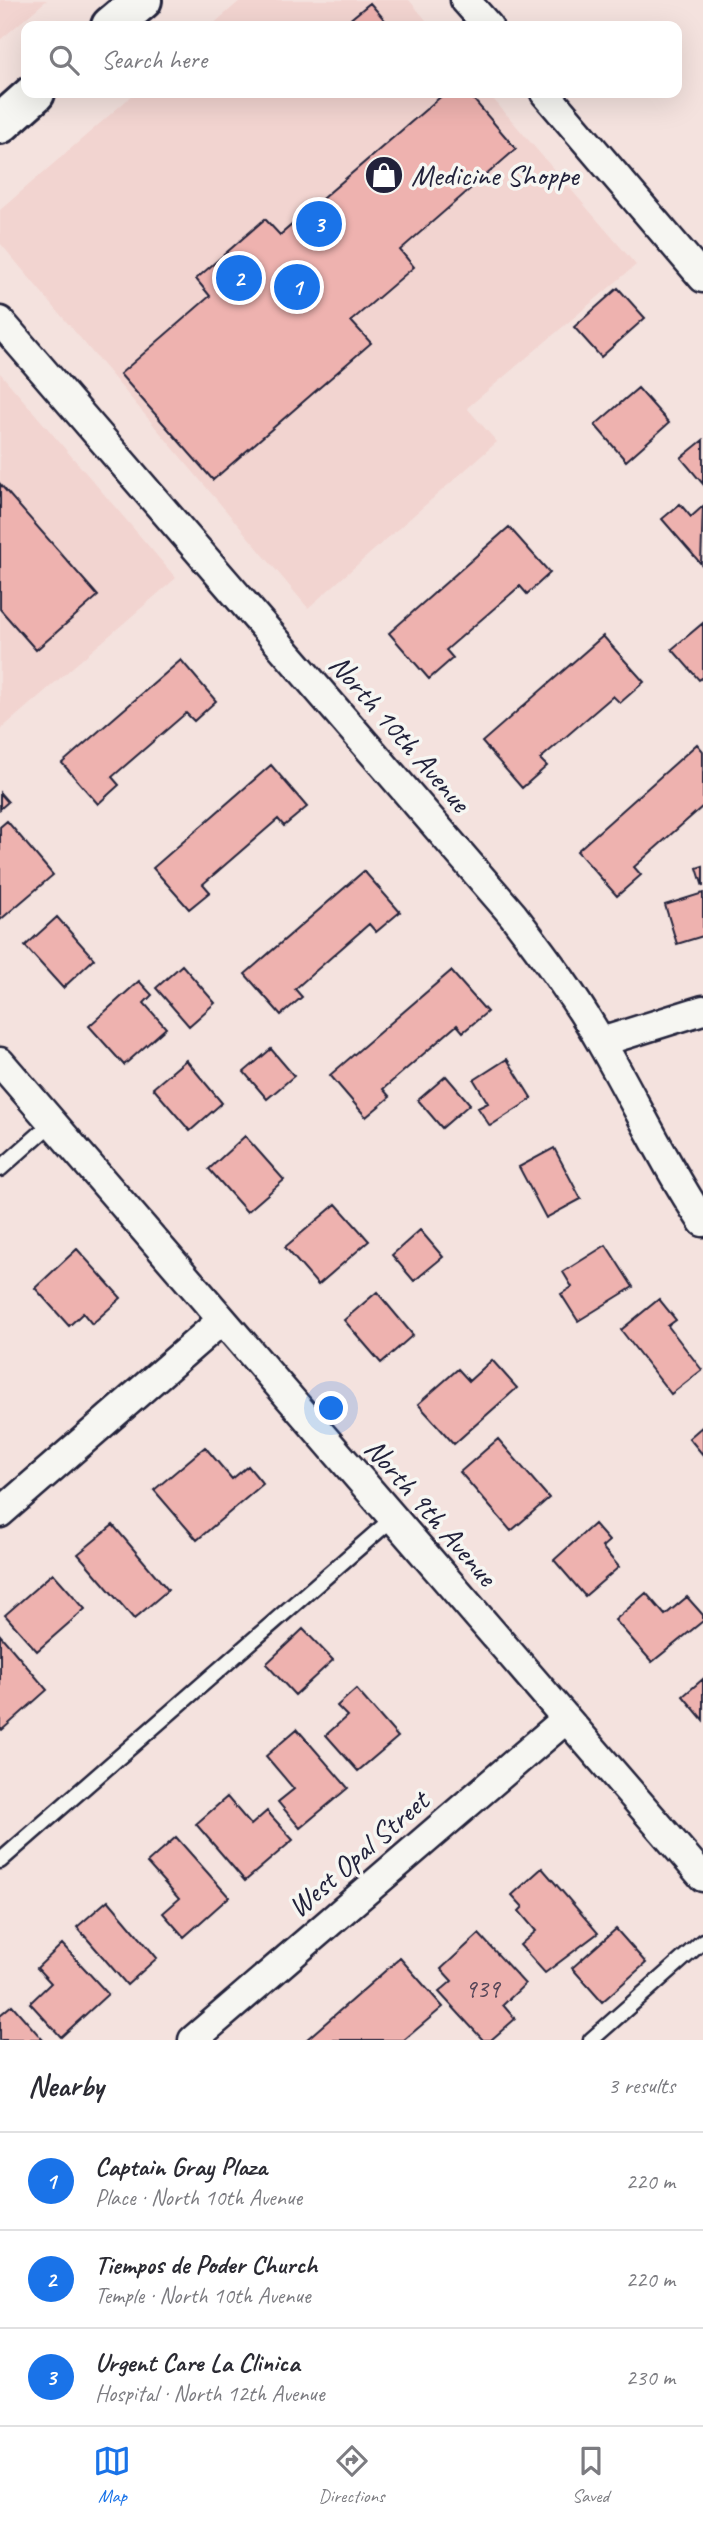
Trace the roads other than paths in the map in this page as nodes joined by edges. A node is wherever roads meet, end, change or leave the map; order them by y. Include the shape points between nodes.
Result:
1 (142, 0) edge
2 (466, 0) edge
3 (117, 21) edge
4 (484, 21) edge
5 (29, 98) edge
6 (549, 98) edge
7 (0, 124) edge
8 (703, 278) edge
9 (0, 321) edge
10 (703, 1010) edge
11 (601, 1042) junction
12 (0, 1062) edge
13 (52, 1123) junction
14 (0, 1169) edge
15 (703, 1222) edge
16 (222, 1320) junction
17 (0, 1513) edge
18 (393, 1518) junction
19 (566, 1719) junction
20 (0, 1861) edge
21 (703, 1877) edge
22 (703, 1941) edge
23 (194, 2040) edge
24 (591, 2040) edge

1 - 3 main road
2 - 4 street
5 - 7 main road
6 - 8 street
9 - 11 street, North 10th Avenue via 513,915
10 - 11 street
11 - 15 street, North 10th Avenue
12 - 13 street, North 9th Avenue
13 - 14 lane
13 - 16 street, North 9th Avenue
16 - 17 street
16 - 18 street, North 9th Avenue
18 - 19 street, North 9th Avenue
18 - 20 lane
19 - 21 street, North 9th Avenue
19 - 23 street, West Opal Street
22 - 24 lane

